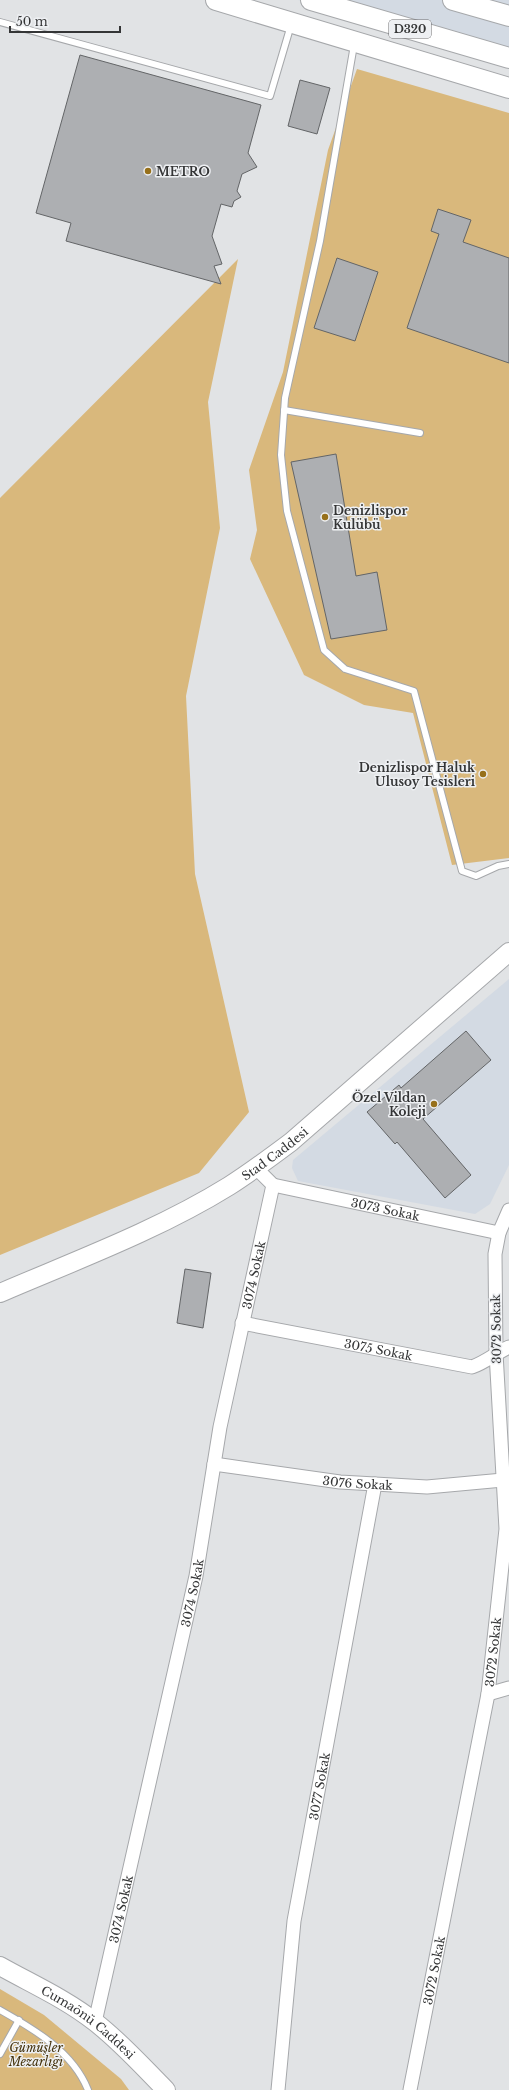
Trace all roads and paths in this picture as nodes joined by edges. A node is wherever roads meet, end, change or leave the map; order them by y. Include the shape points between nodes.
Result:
1 (216, 0) edge
2 (310, 0) edge
3 (453, 0) edge
4 (509, 16) edge
5 (0, 22) edge
6 (292, 23) junction
7 (355, 42) junction
8 (509, 58) edge
9 (509, 88) edge
10 (284, 410) junction
11 (420, 433) dead end
12 (509, 864) edge
13 (509, 952) edge
14 (256, 1168) junction
15 (273, 1185) junction
16 (509, 1210) edge
17 (499, 1233) junction
18 (0, 1292) edge
19 (242, 1323) junction
20 (509, 1347) edge
21 (496, 1353) junction
22 (214, 1464) junction
23 (503, 1480) junction
24 (375, 1484) junction
25 (508, 1529) edge
26 (509, 1688) edge
27 (488, 1694) junction
28 (0, 1966) edge
29 (0, 2010) edge
30 (19, 2020) junction
31 (95, 2022) junction
32 (0, 2054) edge
33 (162, 2088) edge
34 (88, 2090) edge
35 (278, 2090) edge
36 (410, 2090) edge

1 - 6 main road
2 - 8 main road, D320
3 - 4 main road
5 - 6 lane via 270,96
6 - 7 main road
7 - 9 main road
7 - 10 lane via 320,242
10 - 11 lane
10 - 12 lane via 281,455 287,511 324,650 345,669 414,691 462,871 476,876
13 - 14 street, Stad Caddesi via 291,1142
14 - 15 street
14 - 18 street, Stad Caddesi via 170,1218
15 - 17 street, 3073 Sokak
15 - 19 street, 3074 Sokak
16 - 17 street, 3072 Sokak
17 - 21 street, 3072 Sokak via 495,1254
19 - 21 street, 3075 Sokak via 472,1367 485,1363
19 - 22 street, 3074 Sokak
20 - 21 street, 3075 Sokak
21 - 23 street, 3072 Sokak
22 - 24 street, 3076 Sokak via 340,1482
22 - 31 street, 3074 Sokak via 196,1576
23 - 24 street, 3076 Sokak via 427,1488
23 - 25 street, 3072 Sokak
24 - 35 street, 3077 Sokak via 294,1921
25 - 27 street, 3072 Sokak
26 - 27 street
27 - 36 street, 3072 Sokak
28 - 31 street, Cumaönü Caddesi via 69,2003
29 - 30 lane
30 - 32 lane
30 - 34 lane via 54,2044 78,2073
31 - 33 street, Cumaönü Caddesi

